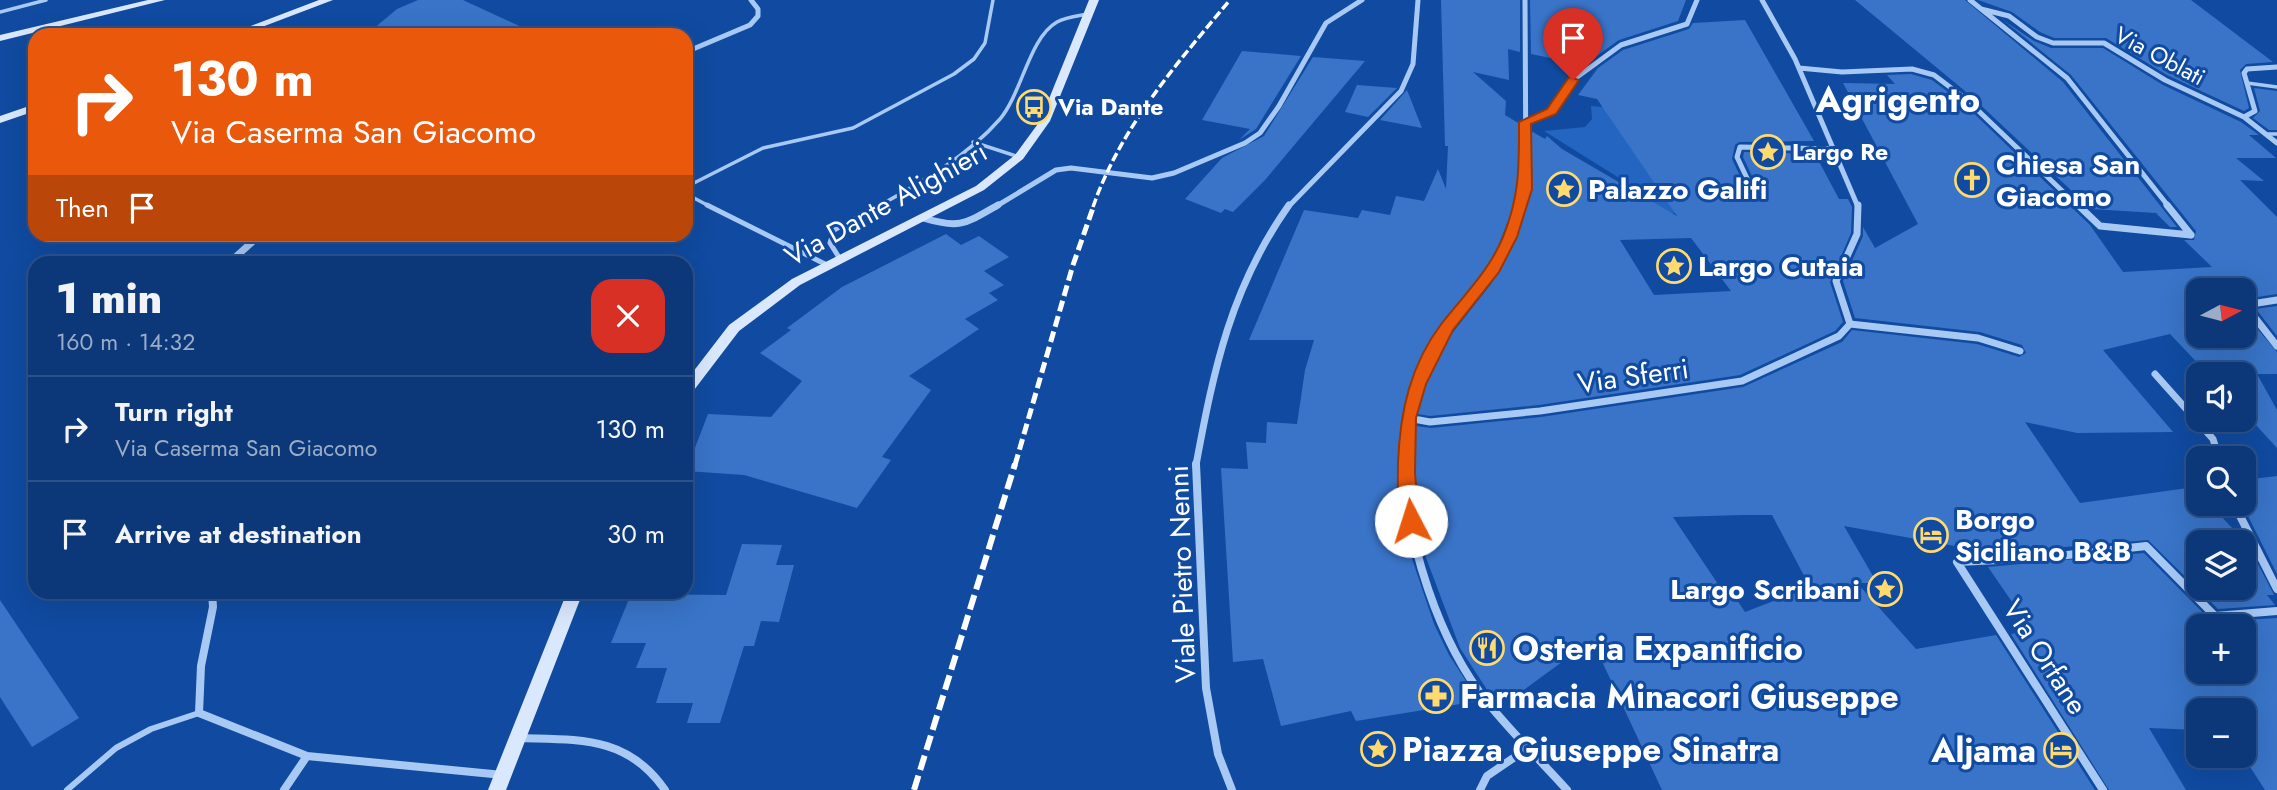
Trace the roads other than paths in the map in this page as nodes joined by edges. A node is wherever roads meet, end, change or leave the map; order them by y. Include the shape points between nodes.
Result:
1 (46, 0) edge
2 (160, 0) edge
3 (328, 0) edge
4 (751, 0) edge
5 (993, 0) edge
6 (1094, 0) edge
7 (1362, 0) edge
8 (1418, 0) edge
9 (1525, 0) edge
10 (1697, 0) edge
11 (1762, 0) edge
12 (1970, 0) edge
13 (1981, 9) junction
14 (0, 12) edge
15 (1091, 13) junction
16 (42, 28) edge
17 (251, 28) edge
18 (28, 31) edge
19 (0, 38) edge
20 (693, 49) edge
21 (2277, 67) edge
22 (1799, 68) junction
23 (2247, 83) junction
24 (2277, 87) edge
25 (28, 110) edge
26 (2244, 117) junction
27 (0, 120) edge
28 (1525, 122) junction
29 (2268, 134) junction
30 (2277, 134) edge
31 (973, 142) junction
32 (2277, 143) edge
33 (1835, 149) junction
34 (1019, 157) junction
35 (693, 183) edge
36 (1753, 191) dead end
37 (693, 197) edge
38 (923, 218) junction
39 (252, 242) edge
40 (237, 256) edge
41 (835, 263) junction
42 (2277, 300) edge
43 (2256, 303) edge
44 (2256, 318) edge
45 (1850, 324) junction
46 (2277, 346) edge
47 (2020, 351) dead end
48 (2155, 374) dead end
49 (693, 382) edge
50 (1408, 418) junction
51 (2215, 446) edge
52 (2238, 516) edge
53 (2277, 589) edge
54 (212, 599) edge
55 (572, 599) edge
56 (2277, 611) edge
57 (199, 713) junction
58 (518, 738) junction
59 (1528, 748) junction
60 (307, 756) junction
61 (500, 783) edge
62 (67, 790) edge
63 (284, 790) edge
64 (665, 790) edge
65 (1232, 790) edge
66 (1480, 790) edge
67 (1567, 790) edge
68 (2103, 790) edge

1 - 14 lane
2 - 16 street
3 - 17 street
4 - 20 street via 758,16 750,25
5 - 35 lane via 985,43 974,59 954,74 853,128 763,148
6 - 15 street, Via Dante Alighieri
7 - 38 street via 1326,23 1279,106 1260,133 1245,144 1152,178 1056,170 964,225
8 - 65 street, Viale Pietro Nenni via 1413,64 1401,91 1289,205 1265,240 1235,305 1214,368 1195,470 1206,688 1217,754
9 - 28 street
10 - 28 street via 1687,24 1621,45 1573,80 1552,111
11 - 22 street
12 - 13 street
13 - 22 street via 2067,78 2191,235 2100,226 1967,100 1934,75 1912,69 1842,72
13 - 26 street, Via Oblati via 2009,16 2053,43 2104,43 2165,80
15 - 31 lane via 1055,22 1037,48 1015,97
15 - 34 street, Via Dante Alighieri via 1045,121
18 - 19 street
21 - 23 street via 2247,69
22 - 33 street
23 - 24 lane
23 - 26 street via 2255,111
25 - 27 street
26 - 29 street, Via Oblati
28 - 50 street via 1525,189 1510,237 1494,269 1446,328 1427,360
29 - 30 lane
29 - 32 street, Via Oblati
31 - 34 lane
31 - 41 lane via 943,167 834,230 830,243
33 - 36 street via 1740,147 1737,157
33 - 45 street via 1858,202 1861,223 1836,281
34 - 38 street, Via Dante Alighieri via 980,188
37 - 41 lane
38 - 41 street, Via Dante Alighieri
39 - 40 street
41 - 49 street, Via Dante Alighieri via 796,282 734,328
42 - 43 street
44 - 46 street
45 - 47 street via 1978,338
45 - 50 street, Via Sferri via 1839,336 1742,381 1540,411 1430,422
48 - 51 street
50 - 59 street via 1406,473 1411,521 1435,615 1486,701
52 - 53 street
54 - 57 street via 201,666
55 - 58 street
56 - 68 street, Via Orfane via 2215,616 2146,545 2040,558 1956,562
57 - 60 street
57 - 62 lane via 151,729 116,748
58 - 61 street
58 - 64 street via 604,742 629,751 649,767
59 - 66 street via 1487,776
59 - 67 street
60 - 61 street
60 - 63 street

